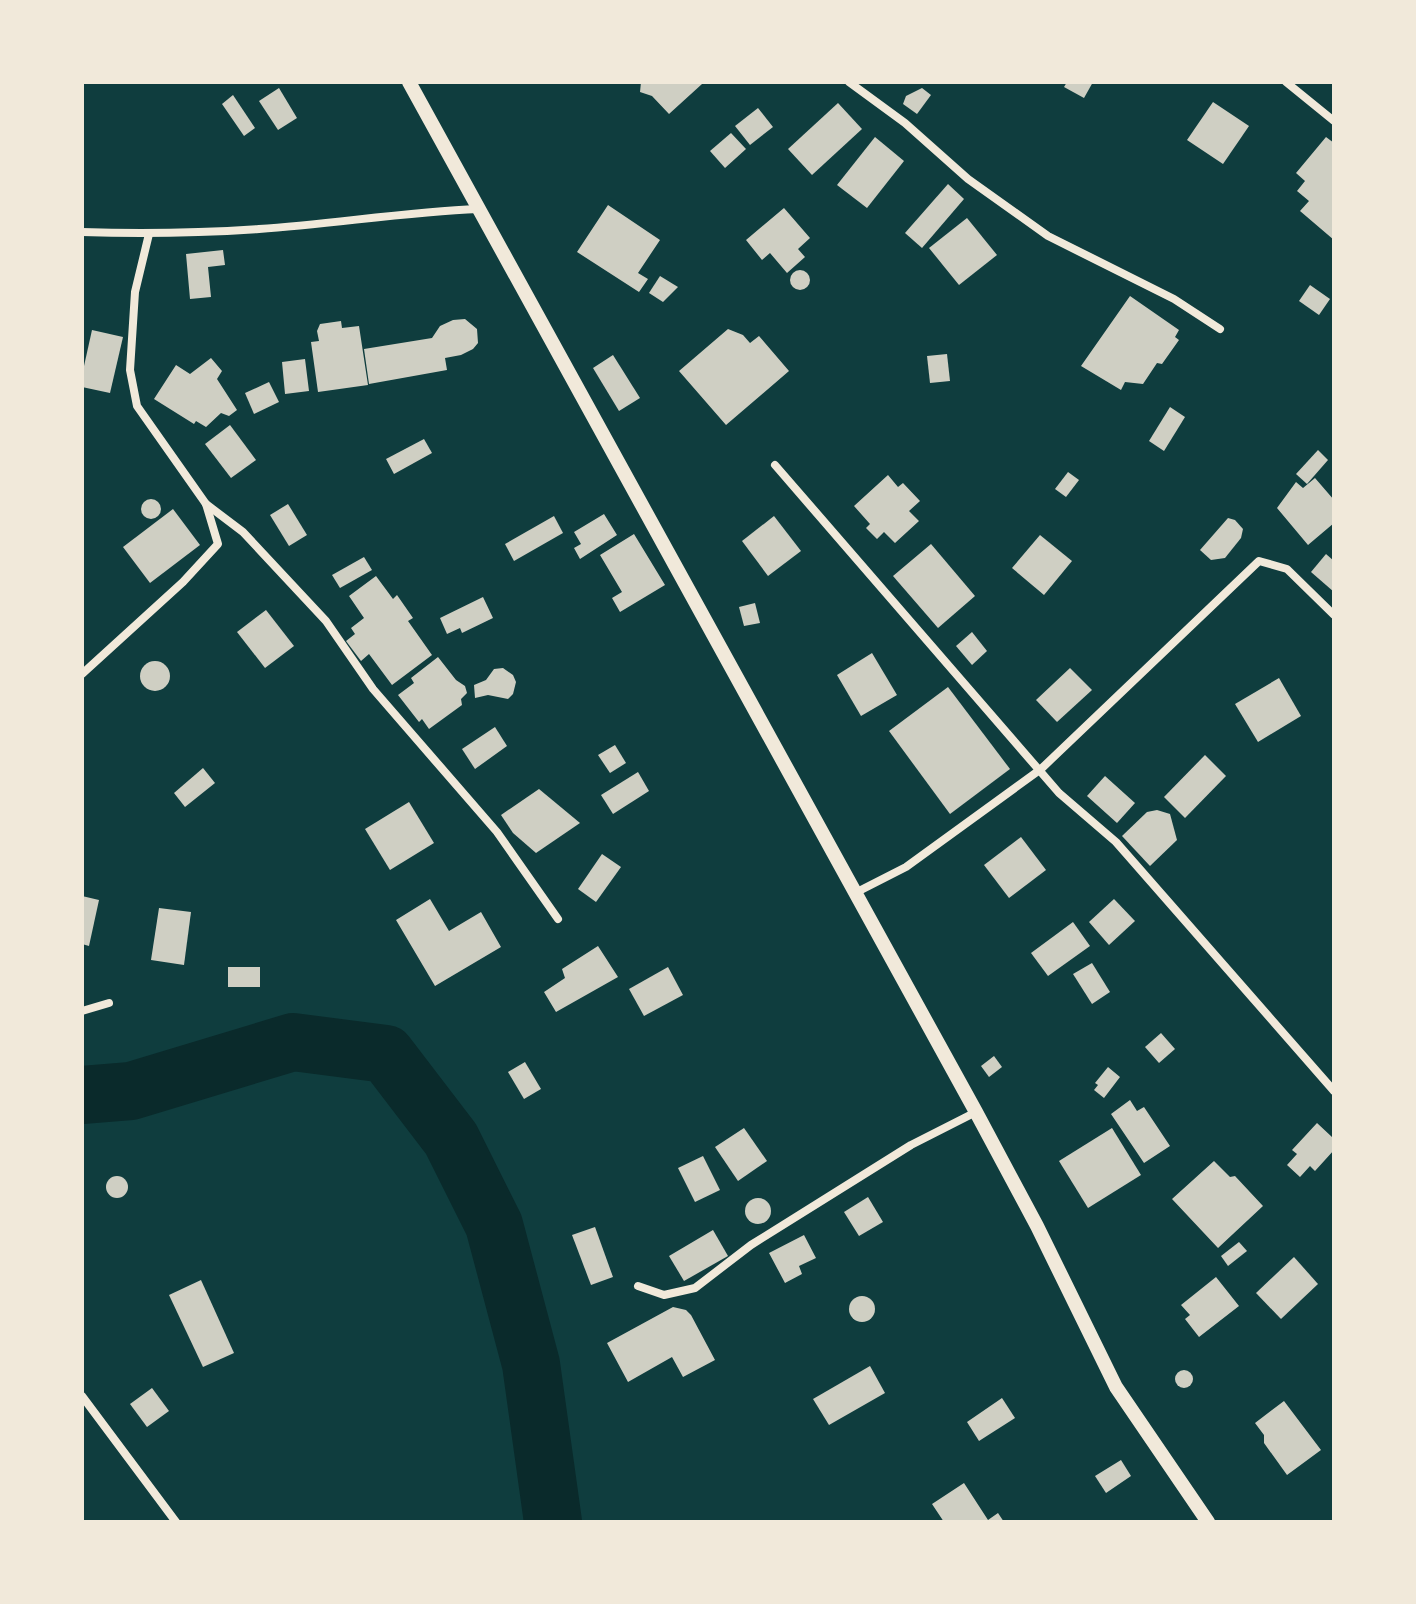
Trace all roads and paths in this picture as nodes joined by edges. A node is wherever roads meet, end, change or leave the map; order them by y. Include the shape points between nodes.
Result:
1 (409, 82) edge
2 (849, 82) edge
3 (1286, 82) edge
4 (1334, 121) edge
5 (478, 209) junction
6 (82, 232) edge
7 (149, 234) junction
8 (1220, 329) dead end
9 (775, 465) dead end
10 (206, 504) junction
11 (1334, 615) edge
12 (82, 674) edge
13 (1041, 769) junction
14 (855, 893) junction
15 (558, 919) dead end
16 (109, 1003) dead end
17 (82, 1011) edge
18 (1334, 1091) edge
19 (976, 1112) junction
20 (638, 1286) dead end
21 (82, 1396) edge
22 (176, 1522) edge
23 (1208, 1522) edge

1 - 5 street
2 - 8 street via 1048,236 1174,299
3 - 4 street
5 - 7 street
5 - 14 street
6 - 7 street
7 - 10 street via 135,292 130,370 137,406
9 - 13 street
10 - 12 street via 218,544
10 - 15 street via 243,532 326,621 373,689 497,832
11 - 13 street via 1287,569 1259,561
13 - 14 street via 906,867
13 - 18 street via 1059,793 1116,842
14 - 19 street
16 - 17 street
19 - 20 street via 911,1145 777,1228 695,1288 664,1295
19 - 23 street via 1116,1387
21 - 22 street

